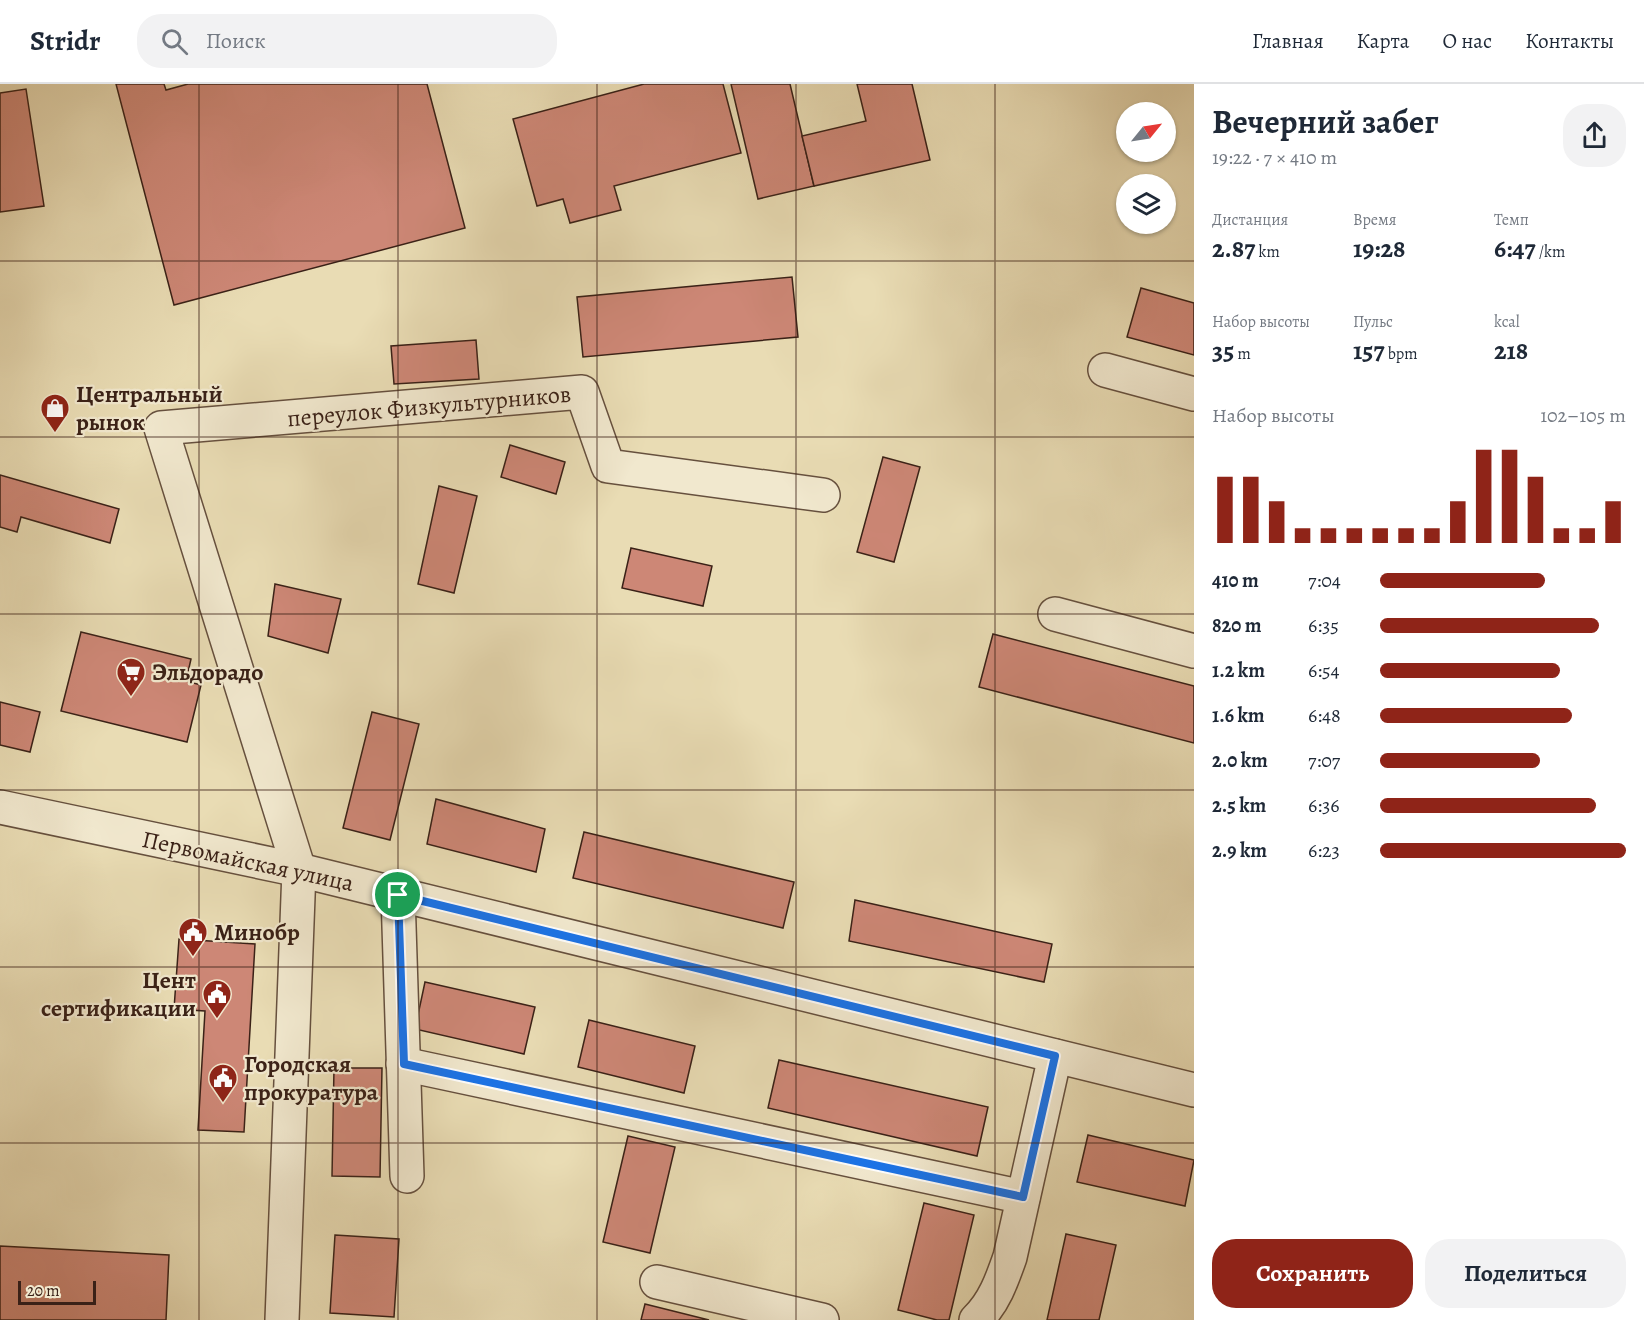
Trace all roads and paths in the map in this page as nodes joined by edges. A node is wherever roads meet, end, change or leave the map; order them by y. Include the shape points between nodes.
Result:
1 (1105, 370) dead end
2 (1194, 394) edge
3 (823, 495) dead end
4 (1055, 614) dead end
5 (1194, 651) edge
6 (0, 807) edge
7 (298, 870) junction
8 (398, 895) junction
9 (1055, 1056) junction
10 (404, 1064) junction
11 (1194, 1090) edge
12 (407, 1176) dead end
13 (1023, 1197) junction
14 (657, 1282) dead end
15 (282, 1320) edge
16 (822, 1320) edge
17 (976, 1320) edge

1 - 2 street
3 - 7 street, переулок Физкультурников via 608,466 582,392 161,428
4 - 5 street
6 - 7 street, Первомайская улица
7 - 8 street, Первомайская улица
7 - 15 street
8 - 9 street, Первомайская улица
8 - 10 street
9 - 11 street, Первомайская улица
9 - 13 street
10 - 12 street
10 - 13 street
13 - 17 street via 1002,1279
14 - 16 street

